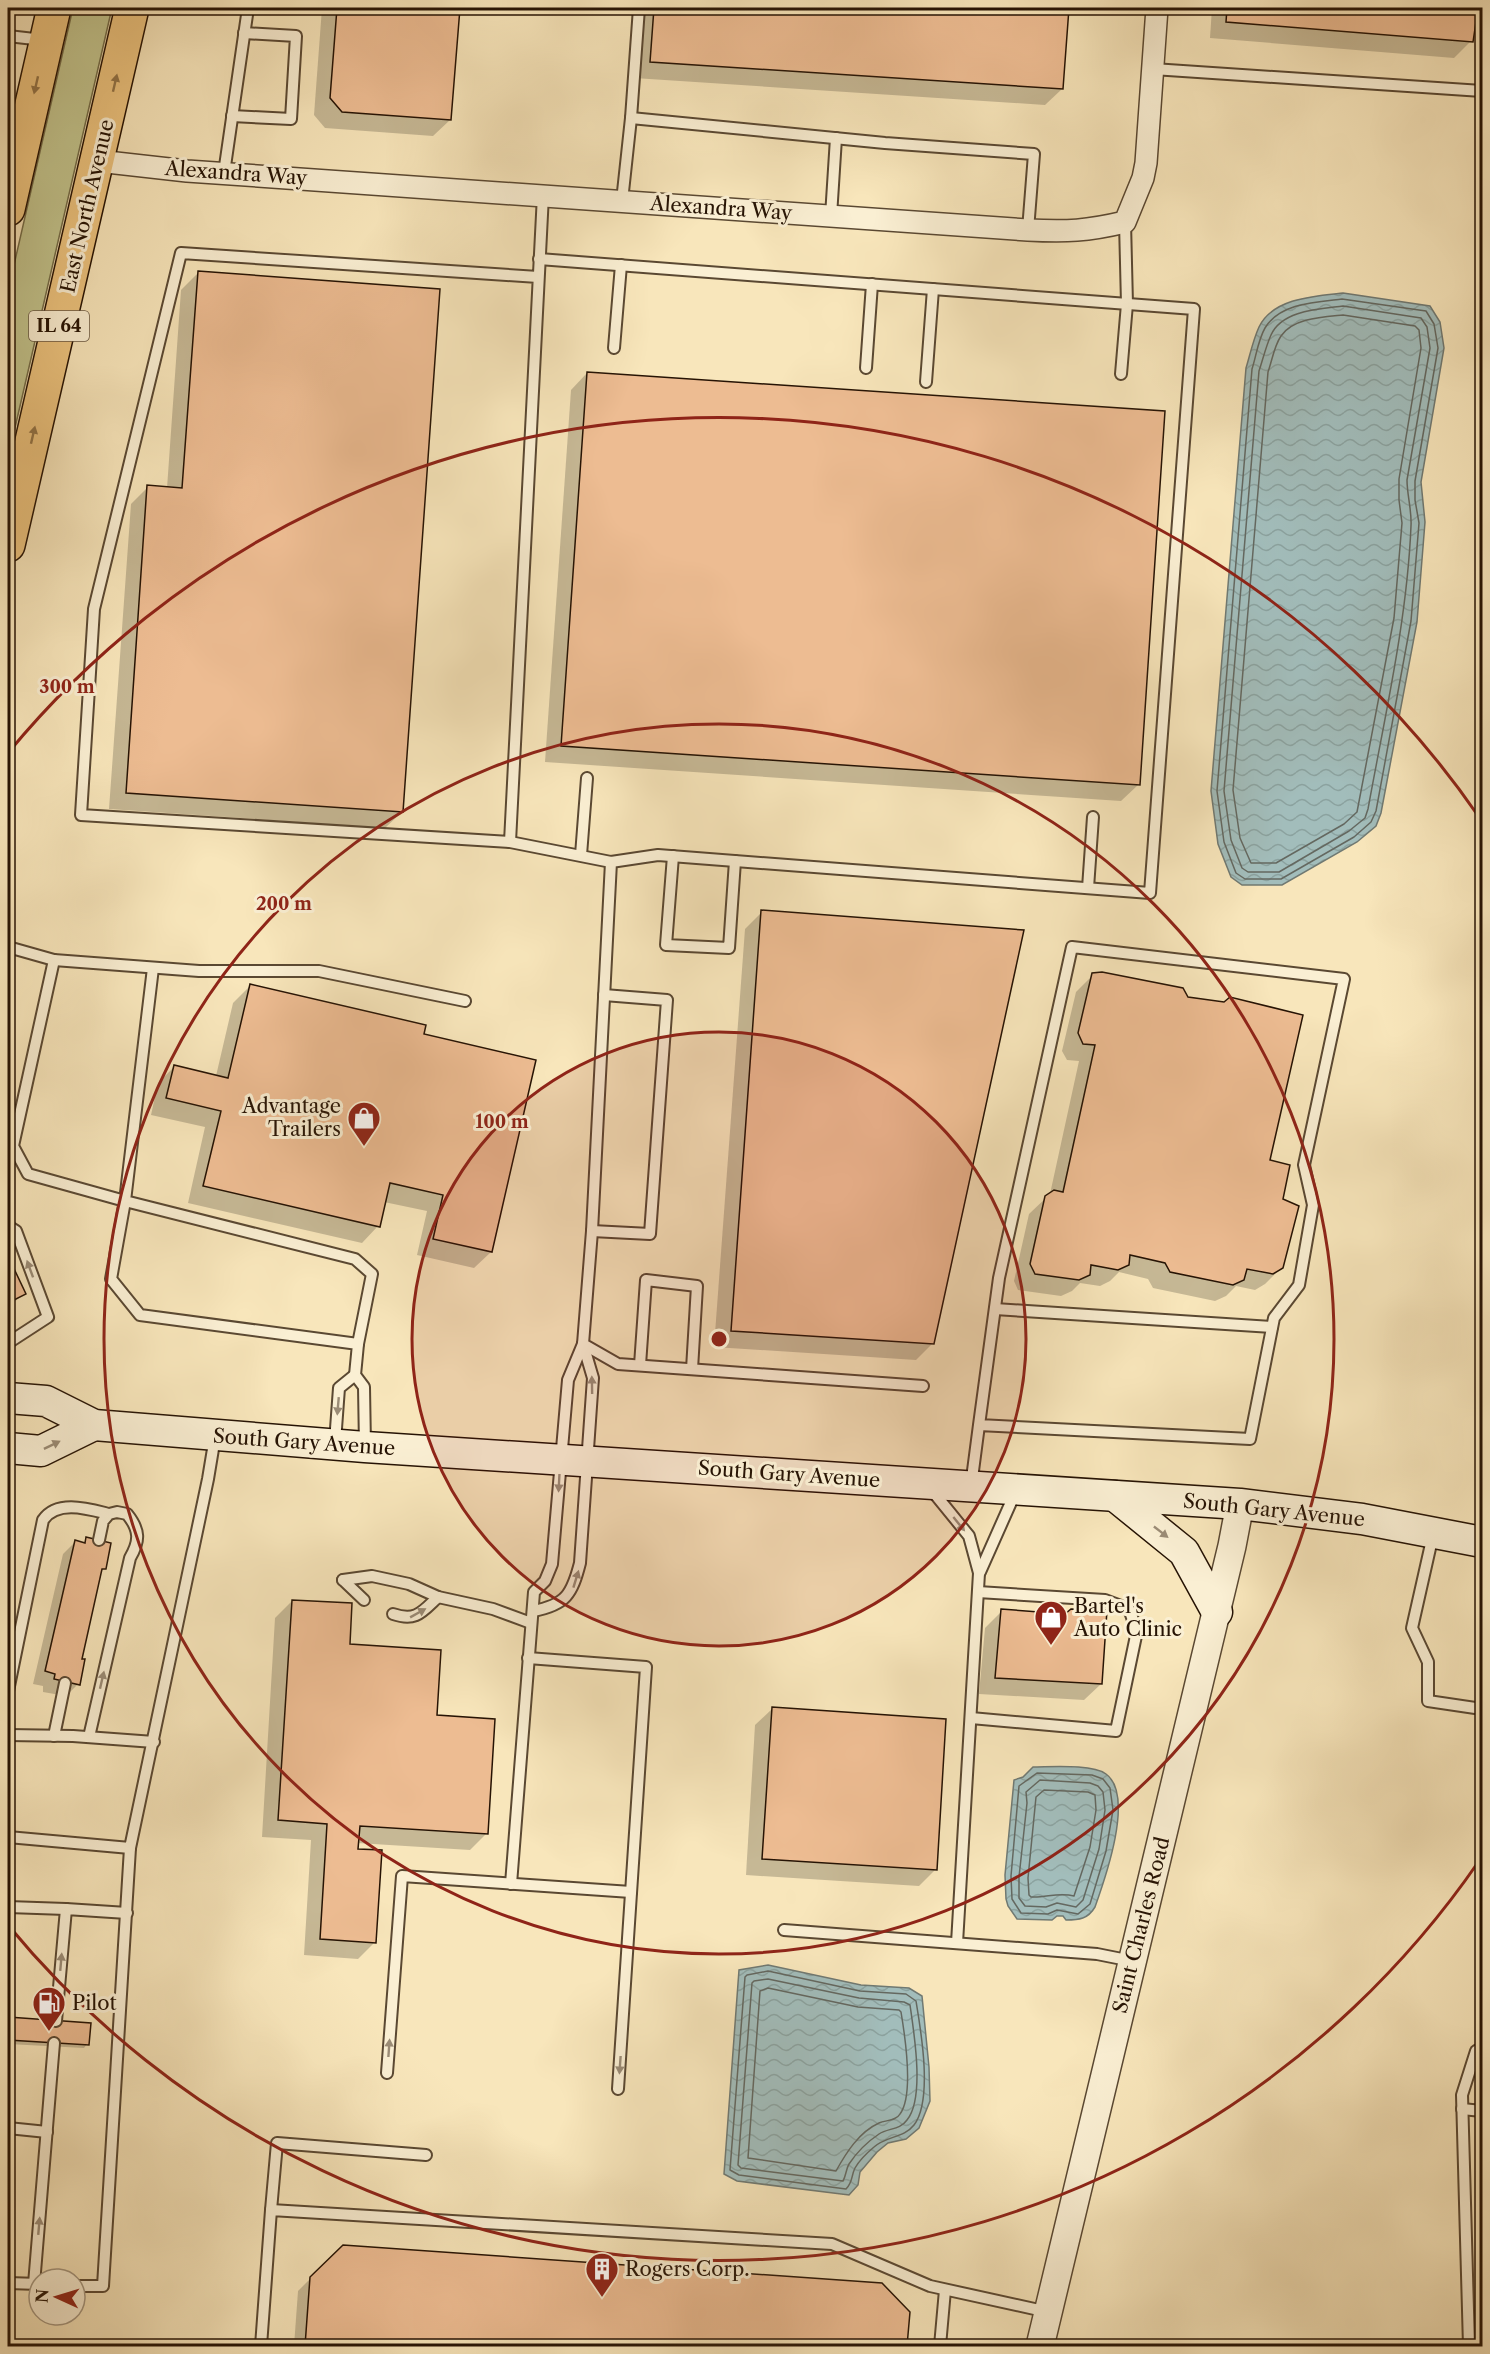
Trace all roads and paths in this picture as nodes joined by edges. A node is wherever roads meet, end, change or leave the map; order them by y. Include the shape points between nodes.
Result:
1 (54, 8) edge
2 (132, 8) edge
3 (248, 8) edge
4 (639, 8) edge
5 (1157, 8) edge
6 (244, 33) junction
7 (8, 36) edge
8 (46, 40) junction
9 (1153, 69) junction
10 (1482, 91) edge
11 (232, 116) junction
12 (631, 118) junction
13 (836, 138) junction
14 (98, 161) junction
15 (224, 173) junction
16 (543, 195) junction
17 (622, 201) junction
18 (8, 208) edge
19 (831, 216) junction
20 (1125, 222) junction
21 (1028, 230) junction
22 (539, 259) junction
23 (621, 265) junction
24 (538, 277) junction
25 (872, 284) junction
26 (933, 289) junction
27 (1127, 304) junction
28 (614, 348) dead end
29 (866, 368) dead end
30 (1121, 374) dead end
31 (926, 382) dead end
32 (8, 545) edge
33 (587, 778) dead end
34 (1093, 818) dead end
35 (510, 842) junction
36 (581, 855) junction
37 (673, 856) junction
38 (735, 861) junction
39 (611, 862) junction
40 (1088, 888) junction
41 (8, 947) edge
42 (54, 960) junction
43 (153, 968) junction
44 (604, 995) junction
45 (465, 1001) dead end
46 (125, 1201) junction
47 (8, 1226) edge
48 (592, 1231) junction
49 (995, 1309) junction
50 (1272, 1327) junction
51 (8, 1343) edge
52 (358, 1344) junction
53 (583, 1344) junction
54 (640, 1365) junction
55 (692, 1369) junction
56 (356, 1375) junction
57 (923, 1386) dead end
58 (8, 1398) edge
59 (94, 1425) junction
60 (979, 1425) junction
61 (215, 1435) junction
62 (334, 1445) junction
63 (365, 1447) junction
64 (8, 1448) edge
65 (575, 1460) junction
66 (926, 1483) junction
67 (970, 1486) junction
68 (1017, 1489) junction
69 (1115, 1496) junction
70 (1240, 1504) junction
71 (109, 1514) junction
72 (1434, 1532) junction
73 (99, 1540) dead end
74 (1482, 1542) edge
75 (980, 1573) junction
76 (978, 1592) junction
77 (438, 1597) junction
78 (364, 1600) dead end
79 (533, 1611) junction
80 (1217, 1612) junction
81 (393, 1614) dead end
82 (531, 1623) junction
83 (528, 1658) junction
84 (65, 1683) dead end
85 (8, 1690) edge
86 (1482, 1709) edge
87 (971, 1719) junction
88 (8, 1735) edge
89 (54, 1736) junction
90 (89, 1737) junction
91 (154, 1742) junction
92 (8, 1837) edge
93 (130, 1848) junction
94 (511, 1884) junction
95 (631, 1892) junction
96 (8, 1907) edge
97 (66, 1909) junction
98 (127, 1913) junction
99 (784, 1930) dead end
100 (957, 1943) junction
101 (1133, 1961) junction
102 (56, 2021) dead end
103 (54, 2043) dead end
104 (1482, 2048) edge
105 (387, 2073) dead end
106 (618, 2089) dead end
107 (1462, 2109) junction
108 (1482, 2111) edge
109 (8, 2128) edge
110 (47, 2132) junction
111 (426, 2155) dead end
112 (271, 2210) junction
113 (38, 2267) edge
114 (8, 2283) edge
115 (27, 2284) edge
116 (87, 2286) edge
117 (945, 2290) junction
118 (1048, 2312) junction
119 (261, 2346) edge
120 (940, 2346) edge
121 (1040, 2346) edge
122 (1469, 2346) edge

1 - 8 main road
14 -> 2 main road, East North Avenue / IL 64
3 - 6 lane
4 - 12 lane
5 - 9 street
6 - 11 lane
6 - 11 lane via 297,36 291,120
7 - 8 lane
8 -> 18 main road
9 - 10 lane
9 - 20 street via 1143,178
11 - 15 lane
12 - 13 lane
12 - 17 lane
13 - 19 lane
13 - 21 lane via 1034,154
14 - 15 street, Alexandra Way
32 -> 14 main road, East North Avenue / IL 64
15 - 16 street, Alexandra Way
16 - 17 street, Alexandra Way
16 - 22 lane
17 - 19 street, Alexandra Way
19 - 21 street, Alexandra Way
20 - 21 street, Alexandra Way via 1065,232
20 - 27 lane
22 - 23 lane
22 - 24 lane
23 - 25 lane
23 - 28 lane
24 - 35 lane
24 - 35 lane via 181,253 93,609 81,815
25 - 26 lane
25 - 29 lane
26 - 27 lane
26 - 31 lane
27 - 30 lane
27 - 40 lane via 1194,309 1150,893
33 - 36 lane
34 - 40 lane
35 - 36 lane
36 - 39 lane
37 - 38 lane
37 - 38 lane via 666,945 729,948
37 - 39 lane
38 - 40 lane
39 - 44 lane
41 - 42 lane
42 - 43 lane
42 - 46 lane via 13,1146 28,1174
43 - 45 lane via 319,971
43 - 46 lane
44 - 48 lane
44 - 48 lane via 667,1000 650,1234
46 - 52 lane via 355,1258 372,1274
46 - 52 lane via 111,1279 140,1315
51 -> 47 lane via 48,1317 16,1231
48 - 53 lane
49 - 50 lane
49 - 50 lane via 1072,947 1344,979 1304,1165 1313,1205 1299,1285 1274,1318
49 - 60 lane
50 - 60 lane via 1250,1439
52 - 56 lane
53 - 54 lane via 618,1364
53 - 65 lane via 568,1380
65 -> 53 lane via 593,1378
54 - 55 lane
54 - 55 lane via 646,1280 697,1286
55 - 57 lane
56 -> 62 lane via 339,1388
56 - 63 lane via 364,1387
58 - 59 main road, South Gary Avenue via 46,1401
59 - 61 main road, South Gary Avenue
64 -> 59 main road via 41,1451
60 - 67 lane
61 - 62 main road, South Gary Avenue
61 - 91 lane
62 - 63 main road, South Gary Avenue
63 - 65 main road, South Gary Avenue
65 - 66 main road, South Gary Avenue
65 -> 79 lane via 552,1564 545,1581 534,1592
79 -> 65 lane via 564,1600 574,1587 580,1563
66 - 67 main road, South Gary Avenue
66 -> 75 lane via 969,1536
67 - 68 main road, South Gary Avenue
68 - 69 main road, South Gary Avenue
68 - 75 lane
69 - 70 main road, South Gary Avenue
69 -> 80 main road via 1184,1552
70 - 72 main road, South Gary Avenue
70 - 80 street, Saint Charles Road
71 - 73 lane via 103,1521
71 - 85 lane via 88,1509 55,1509 43,1520
90 -> 71 lane via 138,1537 127,1514
72 - 74 main road, South Gary Avenue
72 - 86 lane via 1412,1628 1428,1662 1428,1701
75 - 76 lane
76 - 87 lane
76 - 87 lane via 1105,1600 1129,1609 1137,1631 1116,1731
77 - 78 lane via 409,1584 372,1576 344,1580
81 -> 77 lane via 406,1619 420,1615
77 - 82 lane via 493,1609
79 - 82 lane
80 - 101 street, Saint Charles Road
82 - 83 lane
83 - 94 lane
83 - 95 lane via 646,1667
84 - 89 lane
87 - 100 lane
88 - 89 lane
89 - 90 lane
90 - 91 lane
91 - 93 lane
92 - 93 lane
93 - 98 lane
94 - 95 lane
105 -> 94 lane via 402,1876
95 -> 106 lane
96 - 97 lane
97 - 98 lane
102 -> 97 lane
98 - 116 lane via 103,2286
99 - 100 lane
100 - 101 lane via 1096,1954
101 - 118 street, Saint Charles Road
103 - 110 lane
104 - 107 lane via 1476,2051 1462,2095
107 - 108 lane
107 - 122 lane
109 - 110 lane
113 -> 110 lane
111 - 112 lane via 277,2143
112 - 117 lane via 832,2244
112 - 119 lane
114 - 115 lane
117 - 118 lane
117 - 120 lane
118 - 121 street, Saint Charles Road

